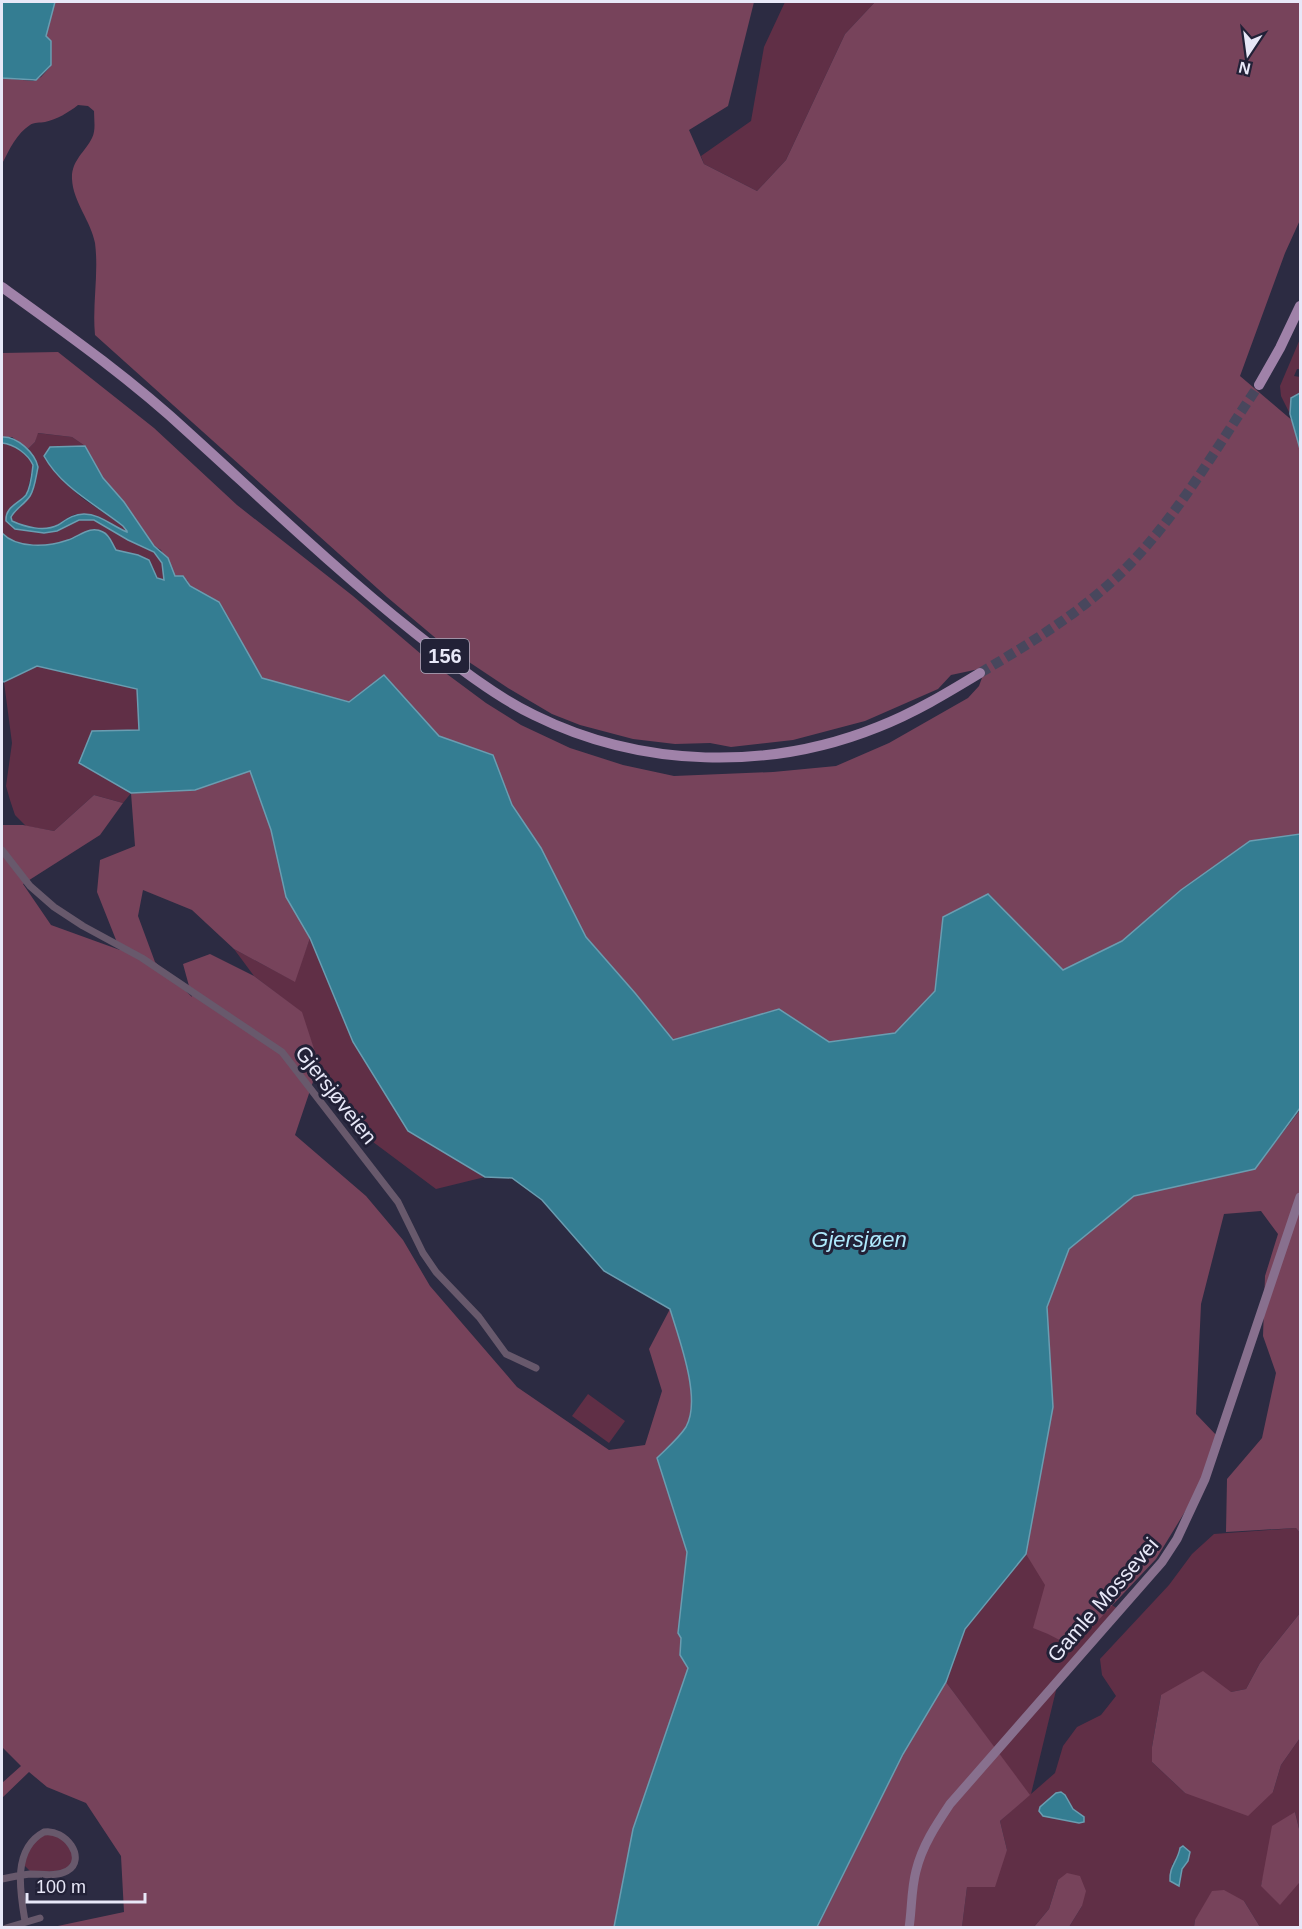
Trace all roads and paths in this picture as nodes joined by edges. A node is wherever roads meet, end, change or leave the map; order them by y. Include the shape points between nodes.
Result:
1 (2, 287) edge
2 (1300, 306) edge
3 (1259, 385) tunnel mouth
4 (980, 673) tunnel mouth
5 (2, 850) edge
6 (1300, 1197) edge
7 (536, 1368) dead end
8 (20, 1875) junction
9 (2, 1879) edge
10 (40, 1918) dead end
11 (26, 1921) junction
12 (6, 1928) edge
13 (909, 1928) edge

1 - 4 main road, 156 via 165,411 302,537 439,651 506,699 557,726 670,755 713,758 779,754 839,741 879,727
2 - 3 main road
5 - 7 street, Gjersjøveien via 30,886 83,927 142,958 282,1052 398,1202 436,1272 480,1317 506,1354
6 - 13 main road, Gamle Mossevei via 1205,1479 1177,1539 1162,1562 945,1811 923,1850 916,1872
8 - 8 street via 24,1857 40,1834 57,1832 69,1841 75,1856 70,1869
8 - 9 street
8 - 11 street
10 - 11 street
11 - 12 street

